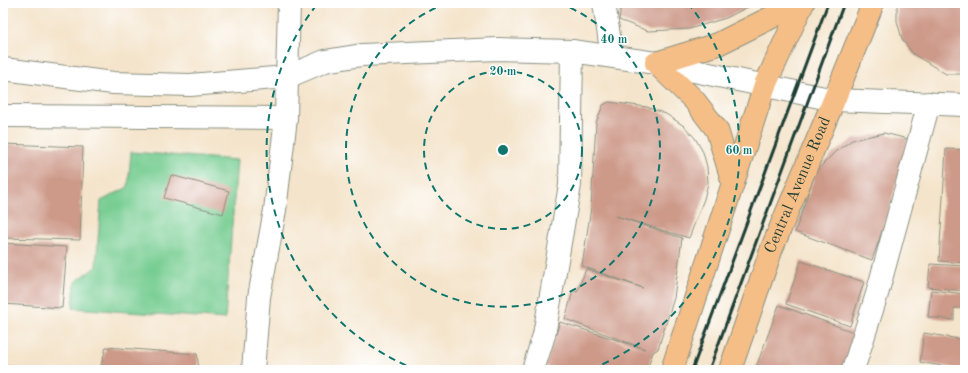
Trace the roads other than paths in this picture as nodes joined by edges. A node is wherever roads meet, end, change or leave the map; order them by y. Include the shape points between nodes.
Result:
1 (290, 3) edge
2 (604, 3) edge
3 (800, 3) edge
4 (803, 3) edge
5 (873, 3) edge
6 (572, 51) junction
7 (612, 56) junction
8 (656, 63) junction
9 (3, 69) edge
10 (287, 77) junction
11 (765, 85) junction
12 (834, 100) junction
13 (929, 103) junction
14 (965, 105) edge
15 (3, 116) edge
16 (286, 118) junction
17 (733, 183) junction
18 (253, 370) edge
19 (533, 370) edge
20 (672, 370) edge
21 (730, 370) edge
22 (853, 370) edge

1 - 10 street
2 - 7 street
3 - 8 main road via 718,44
4 - 11 main road
5 - 12 main road, Central Avenue Road
6 - 7 street
6 - 10 street via 498,49 362,55 325,61
6 - 19 street via 570,185 544,334
7 - 8 street
8 - 11 street
8 - 17 main road via 694,100 716,130
9 - 10 street via 128,84 190,85
10 - 16 street
11 - 12 street
11 - 17 main road
12 - 13 street
12 - 21 main road, Central Avenue Road via 772,248
13 - 14 street
13 - 22 street via 878,294
15 - 16 street
16 - 18 street via 275,210 259,297
17 - 20 main road

